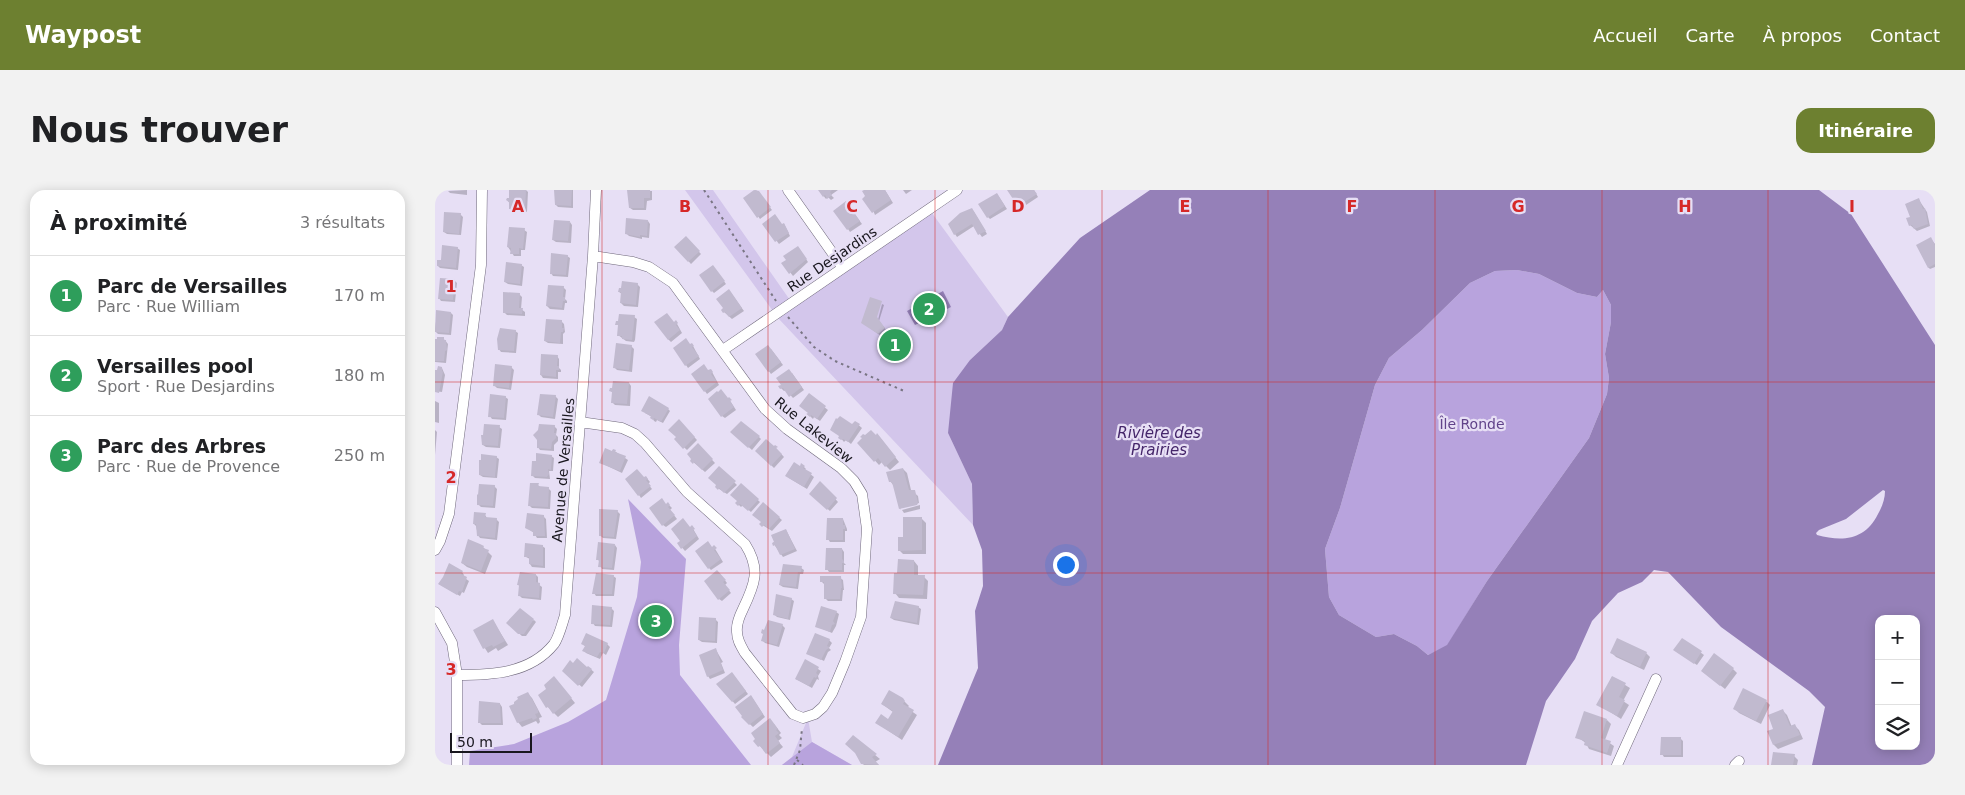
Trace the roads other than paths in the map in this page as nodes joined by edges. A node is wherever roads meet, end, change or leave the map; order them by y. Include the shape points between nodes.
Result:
1 (482, 190) edge
2 (596, 190) edge
3 (788, 190) edge
4 (957, 190) edge
5 (593, 256) junction
6 (843, 268) junction
7 (723, 350) junction
8 (580, 422) junction
9 (435, 550) edge
10 (435, 612) edge
11 (457, 675) junction
12 (1656, 678) dead end
13 (457, 765) edge
14 (1617, 765) edge

1 - 9 street via 481,265 474,325 449,514
2 - 5 street, Avenue de Versailles
3 - 6 street
4 - 6 street, Rue Desjardins
5 - 7 street, Rue Lakeview via 633,262 662,274 673,283
5 - 8 street, Avenue de Versailles
6 - 7 street, Rue Desjardins
7 - 8 street, Rue Lakeview via 765,409 854,481 865,507 867,558 861,617 831,693 815,714 803,718 793,714 739,643 737,625 755,580 752,554 745,544 687,492 635,434 623,428
8 - 11 street, Avenue de Versailles via 565,615 555,643 540,657 504,673
10 - 11 street via 452,642
11 - 13 street
12 - 14 street

